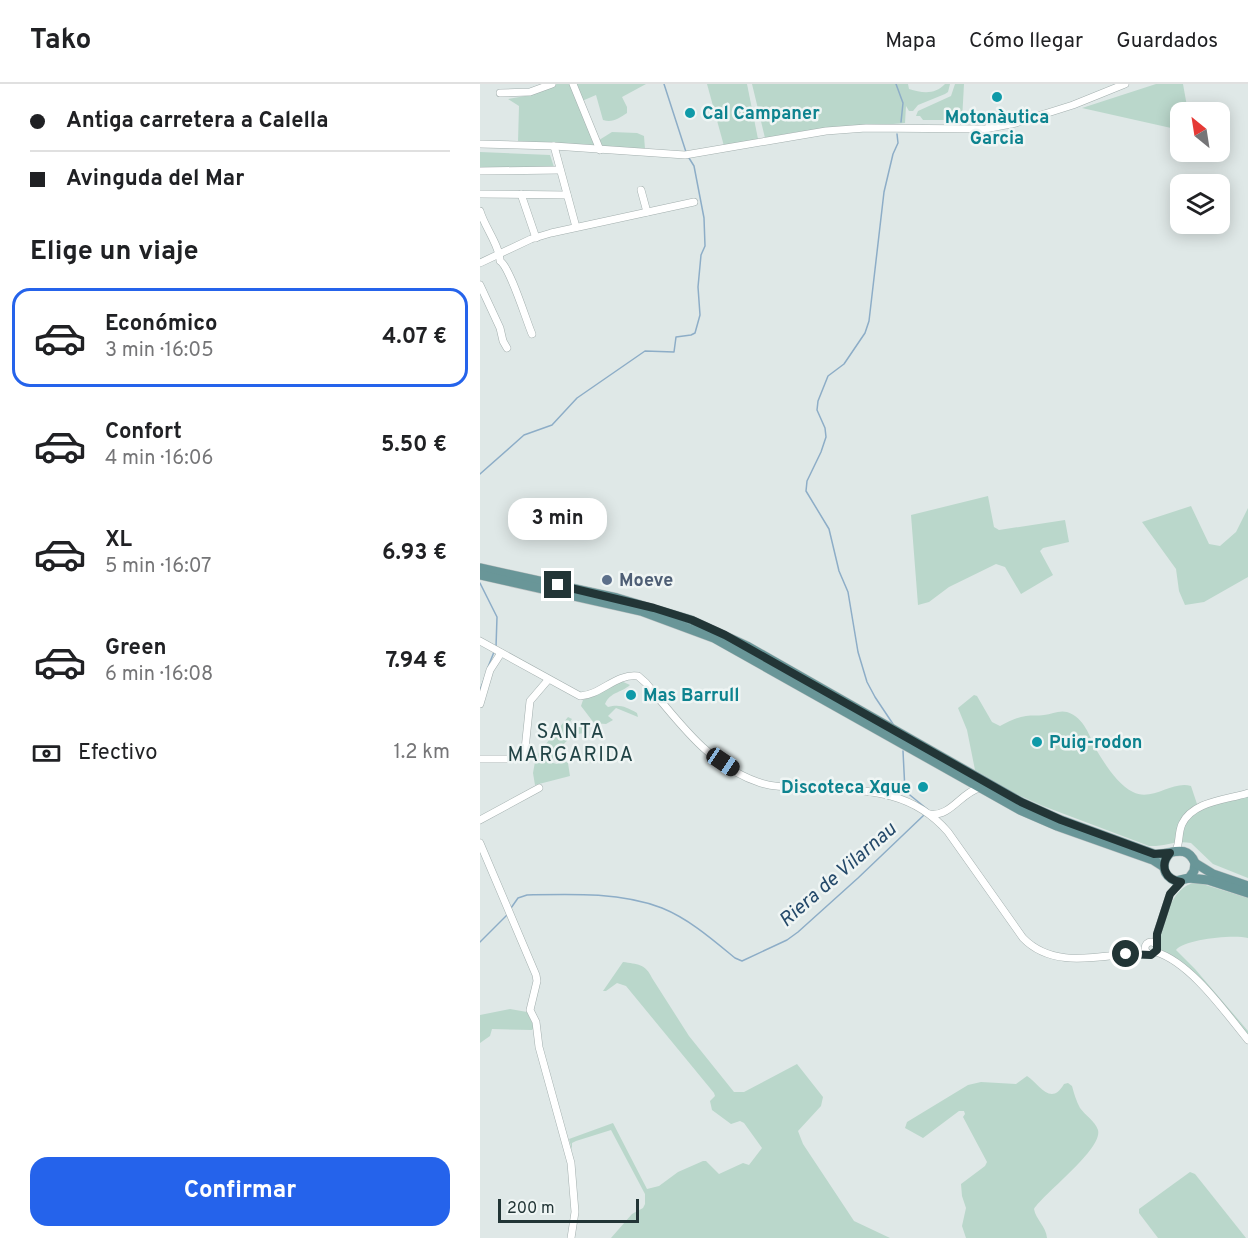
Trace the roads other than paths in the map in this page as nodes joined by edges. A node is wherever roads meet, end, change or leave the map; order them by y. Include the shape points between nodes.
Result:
1 (552, 84) edge
2 (573, 84) edge
3 (1125, 84) edge
4 (500, 93) dead end
5 (480, 144) edge
6 (554, 146) junction
7 (600, 150) junction
8 (560, 170) junction
9 (480, 171) edge
10 (641, 190) dead end
11 (480, 194) edge
12 (521, 194) junction
13 (567, 195) junction
14 (694, 202) dead end
15 (480, 211) edge
16 (647, 212) junction
17 (576, 227) junction
18 (536, 238) junction
19 (500, 256) junction
20 (480, 263) edge
21 (480, 285) edge
22 (532, 334) dead end
23 (507, 348) dead end
24 (480, 568) edge
25 (480, 575) edge
26 (480, 641) edge
27 (500, 653) junction
28 (548, 680) junction
29 (480, 705) edge
30 (480, 759) edge
31 (965, 779) junction
32 (539, 788) dead end
33 (981, 788) junction
34 (970, 792) junction
35 (1248, 793) edge
36 (930, 814) junction
37 (943, 814) junction
38 (480, 820) edge
39 (942, 825) junction
40 (1180, 838) junction
41 (480, 843) edge
42 (1173, 852) junction
43 (1187, 852) junction
44 (1195, 863) junction
45 (1164, 867) junction
46 (1168, 877) junction
47 (1185, 880) junction
48 (1248, 886) edge
49 (1248, 893) edge
50 (1170, 894) junction
51 (1154, 946) junction
52 (1147, 953) junction
53 (1248, 1040) edge
54 (571, 1238) edge

1 - 4 street via 530,92
2 - 7 street
3 - 7 street via 1073,105 999,127 826,131 688,154
5 - 6 street
6 - 7 street
6 - 8 street
8 - 9 street
8 - 13 street
10 - 16 street
11 - 12 street
12 - 13 street
12 - 18 street
13 - 17 street
14 - 16 street
15 - 19 street
16 - 17 street
17 - 18 street
18 - 19 street
19 - 20 street
19 - 22 street
21 - 23 street
24 - 42 main road via 617,598 692,620 747,646 1021,802 1154,854
25 - 31 main road via 641,611 714,638
26 - 27 street
27 - 28 street
27 - 29 street via 490,670
28 - 30 street via 530,701 524,759
28 - 36 street via 580,696 596,693 623,677 638,676 700,745 751,779 777,786 891,795
31 - 33 main road
31 - 34 street
32 - 38 street
33 - 34 street
33 - 45 main road via 1057,826
34 - 37 street
35 - 40 street via 1199,806 1185,818
36 - 37 street
36 - 39 street
37 - 39 street
39 - 52 street via 1023,938 1040,951 1063,957
40 - 42 street
40 - 43 street
41 - 54 street via 536,975 530,1010 571,1163 575,1212
42 - 43 main road
42 - 45 main road
43 - 44 main road
44 - 47 main road via 1194,871
44 - 48 main road
45 - 46 main road
46 - 47 main road
46 - 50 street
47 - 49 main road via 1208,880
47 - 50 street
50 - 51 street
51 - 52 street via 1151,955
51 - 52 street via 1146,946
51 - 53 street via 1187,969

